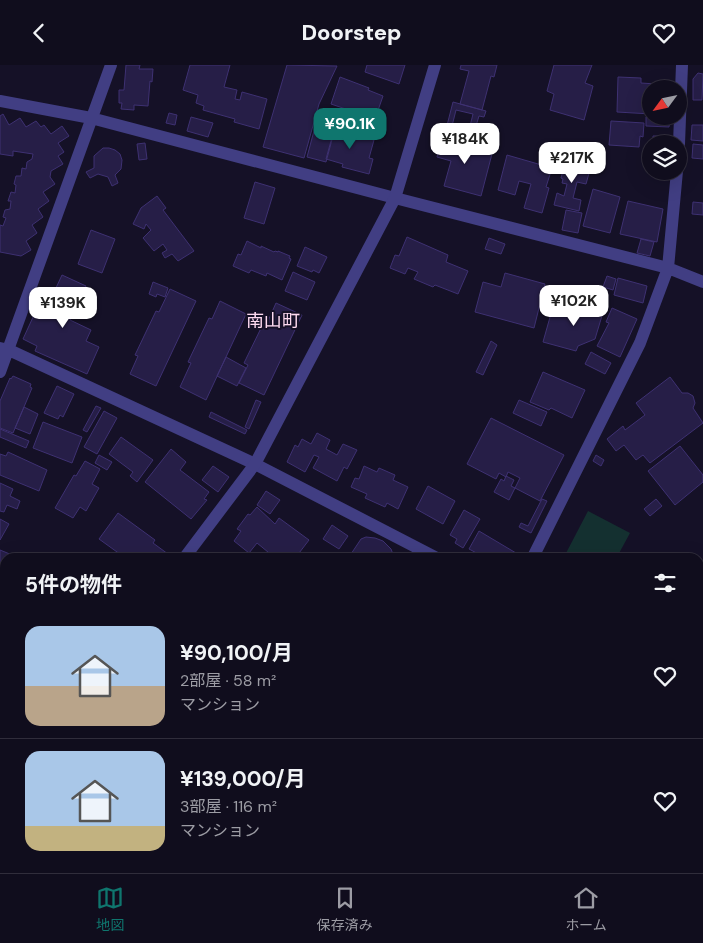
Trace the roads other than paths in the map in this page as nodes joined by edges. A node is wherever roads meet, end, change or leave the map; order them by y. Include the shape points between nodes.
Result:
1 (111, 65) edge
2 (435, 65) edge
3 (682, 65) edge
4 (0, 101) edge
5 (91, 118) junction
6 (679, 135) edge
7 (676, 180) edge
8 (394, 198) junction
9 (668, 268) junction
10 (703, 282) edge
11 (5, 349) edge
12 (0, 372) edge
13 (255, 464) junction
14 (188, 553) edge
15 (427, 553) edge
16 (535, 553) edge

1 - 5 street
2 - 8 street
3 - 6 street
4 - 5 street
5 - 8 street
5 - 11 street
7 - 9 street
8 - 9 street
8 - 13 street
9 - 10 street
9 - 16 street via 640,343
11 - 12 street
11 - 13 street
13 - 14 street
13 - 15 street

